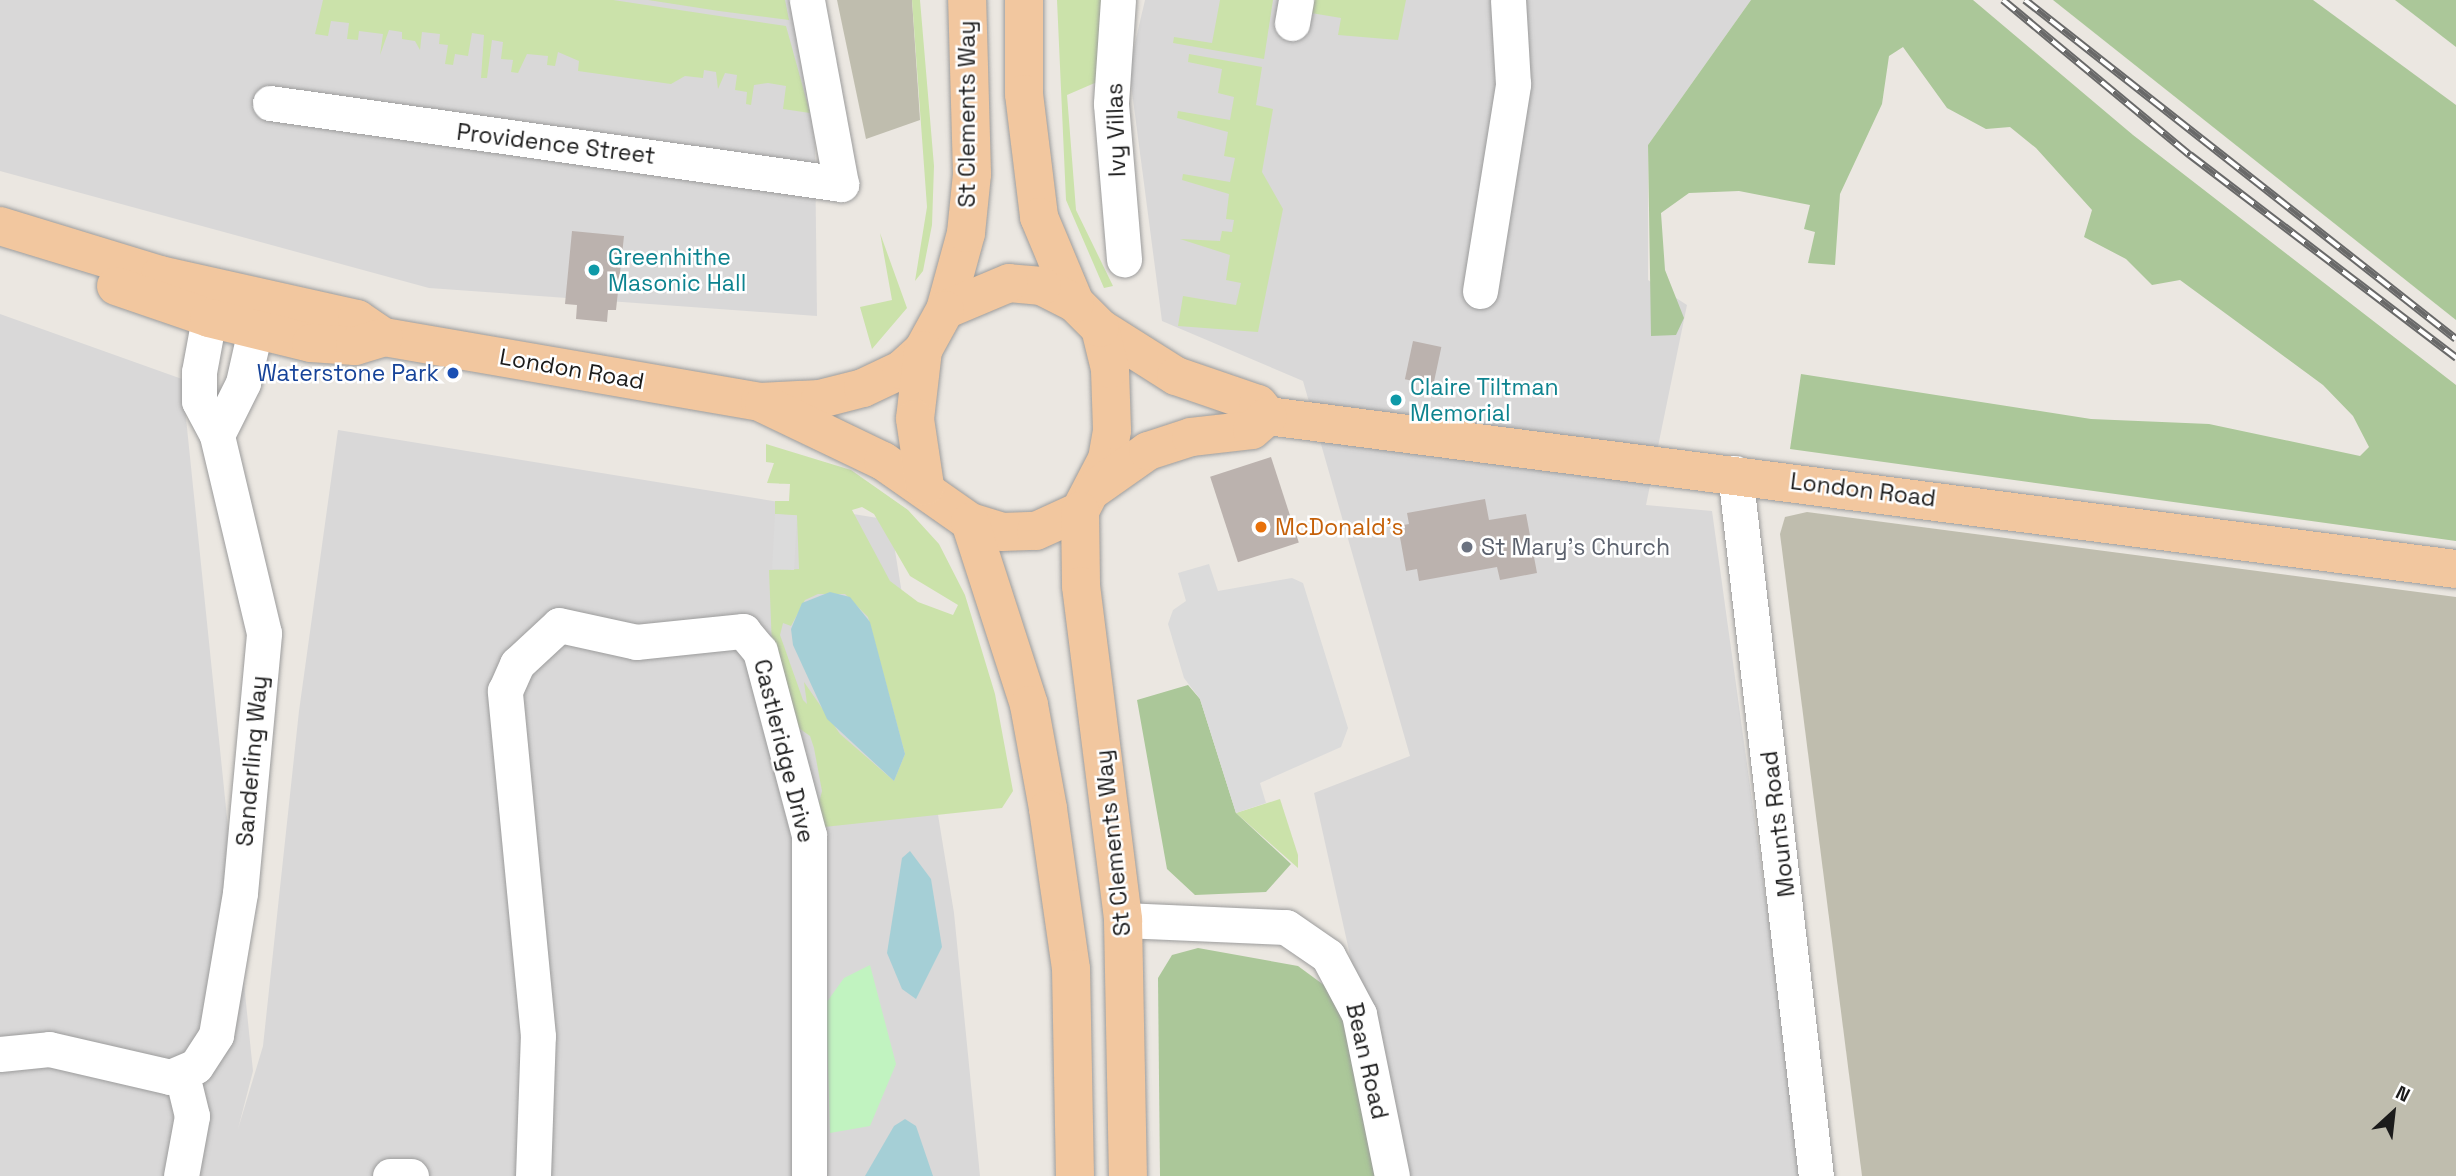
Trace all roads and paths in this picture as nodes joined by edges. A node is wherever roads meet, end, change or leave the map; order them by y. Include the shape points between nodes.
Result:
1 (807, 0) edge
2 (967, 0) edge
3 (1024, 0) edge
4 (1118, 0) edge
5 (1508, 0) edge
6 (270, 103) dead end
7 (0, 226) edge
8 (65, 250) junction
9 (1124, 259) dead end
10 (1480, 291) dead end
11 (241, 293) junction
12 (946, 310) junction
13 (1088, 316) junction
14 (209, 318) junction
15 (255, 330) junction
16 (384, 337) junction
17 (923, 350) junction
18 (760, 402) junction
19 (1268, 416) junction
20 (218, 435) junction
21 (1735, 473) junction
22 (925, 486) junction
23 (1087, 500) junction
24 (970, 522) junction
25 (2456, 569) edge
26 (1123, 920) junction
27 (0, 1054) edge
28 (182, 1075) junction
29 (181, 1176) edge
30 (390, 1176) edge
31 (411, 1176) edge
32 (533, 1176) edge
33 (809, 1176) edge
34 (1075, 1176) edge
35 (1128, 1176) edge
36 (1392, 1176) edge
37 (1816, 1176) edge

1 - 6 street, Providence Street via 841,184
2 - 12 main road, St Clements Way via 972,174 966,233
3 - 13 main road via 1024,94 1040,217
4 - 9 street, Ivy Villas via 1111,104
5 - 10 street via 1513,84 1493,184
7 - 8 main road, London Road
8 - 11 main road, London Road
8 - 14 main road, London Road via 88,275
11 - 14 street
11 - 15 street
11 - 16 main road, London Road via 357,319
12 - 13 main road via 1009,283 1042,286
12 - 17 main road
13 - 19 main road, London Road via 1175,376 1258,404
13 - 23 main road via 1110,369 1112,430
14 - 15 main road, London Road
14 - 20 street, Sanderling Way via 199,401
15 - 16 main road, London Road via 355,346
15 - 20 street via 243,383
16 - 18 main road, London Road
17 - 18 main road, London Road via 901,370 863,388 820,399
17 - 22 main road via 915,419
18 - 22 main road, London Road
19 - 21 main road, London Road
19 - 23 main road via 1252,430 1191,437 1148,451
20 - 28 street, Sanderling Way via 264,633 230,965 214,1040 204,1058
21 - 25 main road, London Road
21 - 37 street, Mounts Road
22 - 24 main road
23 - 24 main road via 1036,531 1002,532
23 - 26 main road, St Clements Way via 1081,586
24 - 34 main road via 1029,705 1048,809 1071,969
26 - 35 main road, St Clements Way
26 - 36 street, Bean Road via 1286,927 1328,956 1359,1014
27 - 28 street via 49,1049 153,1076
28 - 29 street via 192,1116
30 - 31 street
32 - 33 street, Castleridge Drive via 537,1017 505,691 517,664 559,625 636,642 740,631 760,651 809,835

